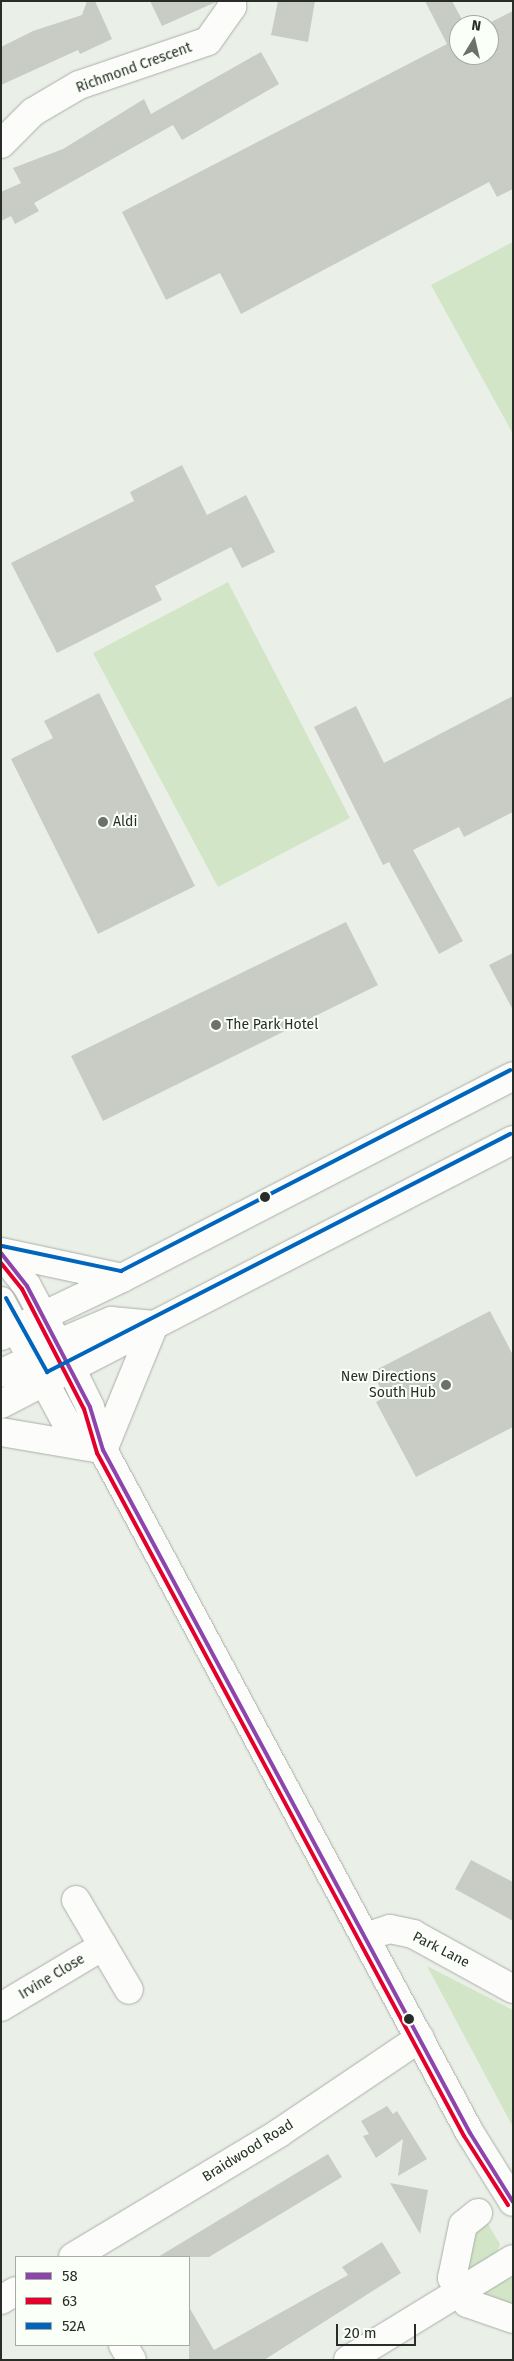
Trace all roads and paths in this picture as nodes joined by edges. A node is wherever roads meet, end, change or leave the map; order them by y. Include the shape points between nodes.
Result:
1 (232, 1) edge
2 (1, 144) edge
3 (513, 1076) edge
4 (513, 1140) edge
5 (1, 1253) edge
6 (122, 1278) junction
7 (1, 1301) edge
8 (42, 1315) junction
9 (154, 1325) junction
10 (8, 1332) edge
11 (57, 1344) junction
12 (71, 1368) junction
13 (38, 1370) junction
14 (1, 1373) edge
15 (1, 1404) edge
16 (1, 1432) edge
17 (103, 1450) junction
18 (76, 1900) dead end
19 (365, 1938) junction
20 (103, 1946) junction
21 (513, 1989) edge
22 (129, 1990) dead end
23 (1, 2007) edge
24 (420, 2038) junction
25 (513, 2202) edge
26 (478, 2213) dead end
27 (75, 2256) edge
28 (513, 2258) edge
29 (15, 2292) edge
30 (458, 2292) junction
31 (1, 2300) edge
32 (513, 2319) edge
33 (124, 2346) edge
34 (132, 2360) edge
35 (348, 2360) edge

1 - 2 main road, Richmond Crescent via 232,7 208,41 79,86 33,112
3 - 6 main road
4 - 9 main road
5 - 6 main road
5 - 8 main road via 27,1286
6 - 8 main road
7 - 10 main road
8 - 10 main road
8 - 11 main road
9 - 11 main road via 111,1321
9 - 12 main road
9 - 17 main road
10 - 11 main road via 36,1342
10 - 13 main road
11 - 12 main road
12 - 13 main road
12 - 17 main road via 90,1407
13 - 14 main road
13 - 15 main road
13 - 17 main road via 66,1422
16 - 17 main road
17 - 19 main road
18 - 20 main road
19 - 21 main road, Park Lane via 390,1929 413,1934
19 - 24 main road
20 - 22 main road
20 - 23 main road, Irvine Close
24 - 25 main road
24 - 27 main road, Braidwood Road via 279,2133
26 - 30 main road via 463,2226 452,2263 452,2278
28 - 30 main road
29 - 31 main road
30 - 32 main road via 480,2310
30 - 35 main road
33 - 34 main road

